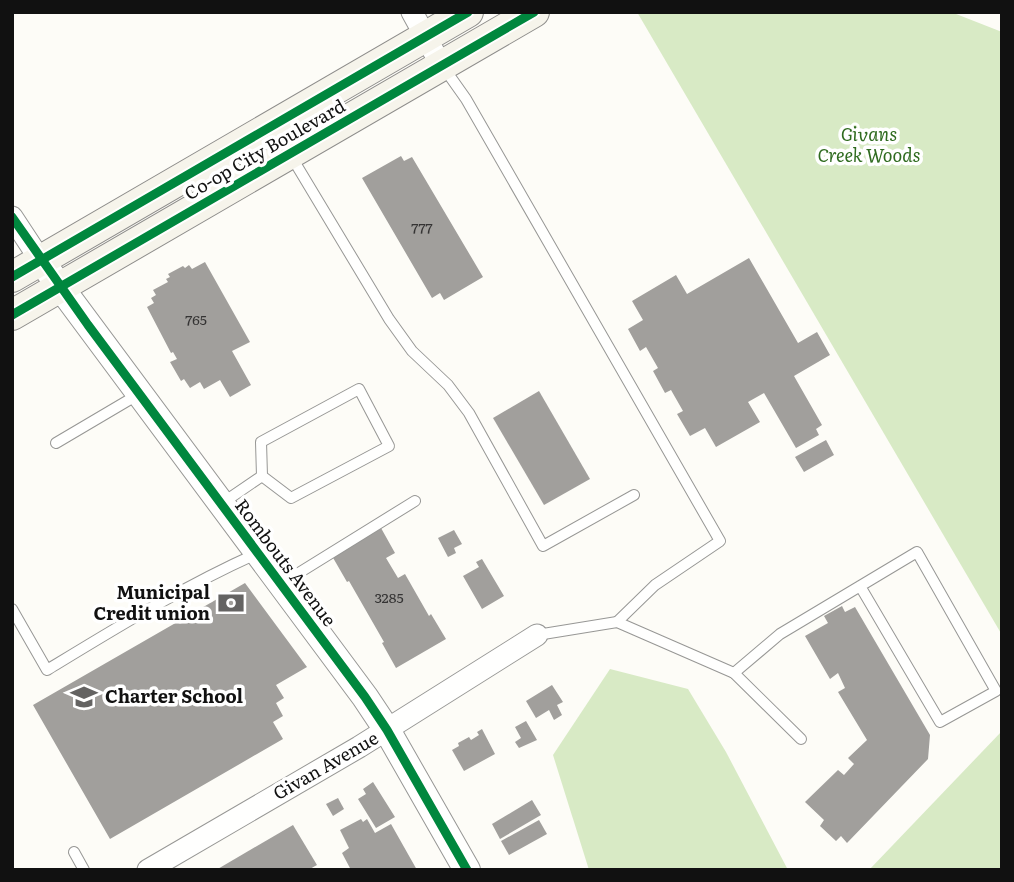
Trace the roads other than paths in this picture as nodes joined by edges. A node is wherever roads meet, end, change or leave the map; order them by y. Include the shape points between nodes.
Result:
1 (468, 12) edge
2 (534, 12) edge
3 (419, 24) edge
4 (441, 65) junction
5 (290, 153) junction
6 (12, 217) edge
7 (41, 261) junction
8 (12, 277) edge
9 (61, 287) junction
10 (12, 315) edge
11 (139, 394) junction
12 (56, 443) dead end
13 (262, 476) junction
14 (634, 495) dead end
15 (415, 501) dead end
16 (221, 504) junction
17 (258, 553) junction
18 (281, 584) junction
19 (860, 586) junction
20 (12, 609) edge
21 (617, 622) junction
22 (537, 635) joint
23 (734, 673) junction
24 (387, 730) junction
25 (801, 739) dead end
26 (74, 852) dead end
27 (170, 865) edge
28 (84, 870) edge
29 (148, 870) edge
30 (467, 870) edge

1 - 3 main road, Co-op City Boulevard
2 - 4 main road, Co-op City Boulevard
3 - 4 street
3 - 7 main road, Co-op City Boulevard
4 - 5 main road, Co-op City Boulevard
4 - 21 lane via 466,99 720,541 655,585
5 - 9 main road, Co-op City Boulevard
5 - 14 lane via 389,319 469,413 543,546
6 - 7 street
7 - 8 main road, Co-op City Boulevard
7 - 9 street, Rombouts Avenue
9 - 10 main road, Co-op City Boulevard
9 - 11 street, Rombouts Avenue
11 - 12 lane
11 - 16 street, Rombouts Avenue
13 - 13 lane via 291,498 389,446 359,389 261,442
13 - 16 lane
15 - 18 lane
16 - 17 street, Rombouts Avenue
17 - 18 street, Rombouts Avenue
17 - 20 lane via 148,608 47,670
18 - 24 street, Rombouts Avenue
19 - 19 lane via 917,552 996,691 940,722
19 - 23 lane via 780,634
21 - 22 lane
21 - 23 lane
22 - 24 street, Givan Avenue
23 - 25 lane
24 - 27 street, Givan Avenue
24 - 30 street, Rombouts Avenue
26 - 28 lane
27 - 29 street, Givan Avenue

